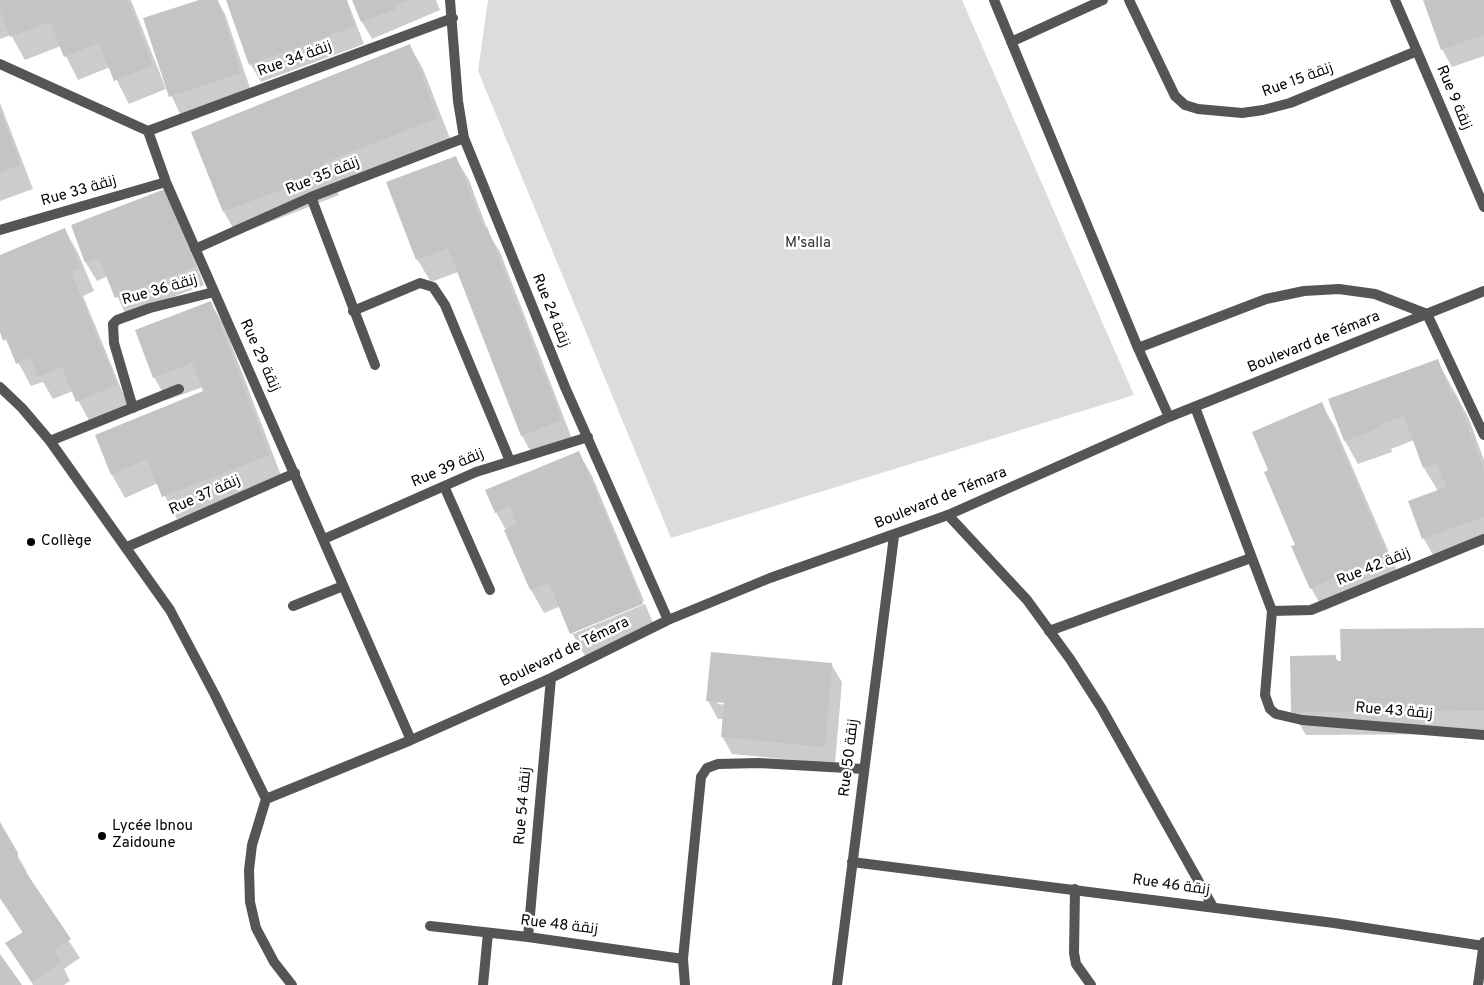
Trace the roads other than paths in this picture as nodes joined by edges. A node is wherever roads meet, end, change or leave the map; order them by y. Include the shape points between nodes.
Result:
1 (450, 0) edge
2 (994, 0) edge
3 (1103, 0) edge
4 (1129, 0) edge
5 (1395, 0) edge
6 (453, 18) junction
7 (1011, 42) junction
8 (1417, 51) junction
9 (2, 66) edge
10 (148, 131) junction
11 (464, 138) junction
12 (166, 182) junction
13 (311, 197) junction
14 (1484, 207) edge
15 (0, 230) edge
16 (195, 249) junction
17 (1484, 291) edge
18 (214, 292) junction
19 (353, 311) junction
20 (1427, 314) junction
21 (1138, 348) junction
22 (376, 365) dead end
23 (0, 387) edge
24 (179, 389) dead end
25 (1195, 406) junction
26 (133, 408) junction
27 (1169, 417) junction
28 (1484, 435) edge
29 (588, 437) junction
30 (50, 441) junction
31 (510, 461) junction
32 (295, 473) junction
33 (444, 486) junction
34 (948, 515) junction
35 (894, 536) junction
36 (324, 540) junction
37 (1484, 540) edge
38 (127, 547) junction
39 (1251, 558) junction
40 (343, 586) junction
41 (490, 590) dead end
42 (293, 606) dead end
43 (1272, 611) junction
44 (668, 620) junction
45 (1050, 631) junction
46 (550, 678) junction
47 (1484, 734) edge
48 (411, 740) junction
49 (864, 769) junction
50 (266, 799) junction
51 (852, 862) junction
52 (1075, 889) junction
53 (1213, 907) junction
54 (430, 926) dead end
55 (488, 933) junction
56 (528, 936) junction
57 (1484, 942) edge
58 (1484, 946) edge
59 (683, 958) junction
60 (292, 985) edge
61 (483, 985) edge
62 (685, 985) edge
63 (837, 985) edge
64 (1091, 985) edge
65 (1478, 985) edge

1 - 6 street, Rue 24 زنقة
2 - 7 street
3 - 7 street
4 - 8 street, Rue 15 زنقة via 1175,96 1184,105 1198,110 1242,113 1272,108
5 - 8 street, Rue 9 زنقة
6 - 10 street, Rue 34 زنقة
6 - 11 street, Rue 24 زنقة via 458,101
7 - 21 street
8 - 14 street, Rue 9 زنقة
9 - 10 street
10 - 12 street, Rue 29 زنقة
11 - 13 street, Rue 35 زنقة
11 - 29 street, Rue 24 زنقة
12 - 15 street, Rue 33 زنقة
12 - 16 street, Rue 29 زنقة
13 - 16 street, Rue 35 زنقة
13 - 19 street
16 - 18 street, Rue 29 زنقة
17 - 20 street, Boulevard de Témara
18 - 26 street, Rue 36 زنقة via 150,308 113,324 114,343
18 - 32 street, Rue 29 زنقة
19 - 22 street
19 - 31 street via 420,283 433,287 445,306
20 - 21 street via 1375,294 1339,289 1304,291 1266,299
20 - 25 street, Boulevard de Témara
20 - 28 street
21 - 27 street
23 - 30 street
24 - 26 street
25 - 27 street, Boulevard de Témara
25 - 39 street
26 - 30 street
27 - 34 street, Boulevard de Témara
29 - 31 street, Rue 39 زنقة
29 - 44 street, Rue 24 زنقة
30 - 38 street
31 - 33 street, Rue 39 زنقة
32 - 36 street, Rue 29 زنقة
32 - 38 street, Rue 37 زنقة
33 - 36 street, Rue 39 زنقة
33 - 41 street
34 - 35 street, Boulevard de Témara
34 - 45 street via 1027,600
35 - 44 street, Boulevard de Témara via 770,578
35 - 49 street, Rue 50 زنقة
36 - 40 street, Rue 29 زنقة
37 - 43 street, Rue 42 زنقة via 1311,610
38 - 50 street via 170,610
39 - 43 street
39 - 45 street
40 - 42 street
40 - 48 street, Rue 29 زنقة
43 - 47 street, Rue 43 زنقة via 1265,695 1267,704 1276,714 1302,720
44 - 46 street, Boulevard de Témara
45 - 53 street via 1102,708
46 - 48 street, Boulevard de Témara
46 - 56 street, Rue 54 زنقة
48 - 50 street, Boulevard de Témara
49 - 51 street, Rue 50 زنقة
49 - 59 street via 759,763 718,764 707,768 701,777
50 - 60 street via 252,845 250,902 256,928 274,962
51 - 52 street, Rue 46 زنقة
51 - 63 street, Rue 50 زنقة
52 - 53 street, Rue 46 زنقة
52 - 64 street via 1074,953 1076,964
53 - 58 street, Rue 46 زنقة
54 - 55 street, Rue 48 زنقة
55 - 56 street, Rue 48 زنقة
55 - 61 street
56 - 59 street, Rue 48 زنقة
57 - 58 street
58 - 65 street
59 - 62 street

